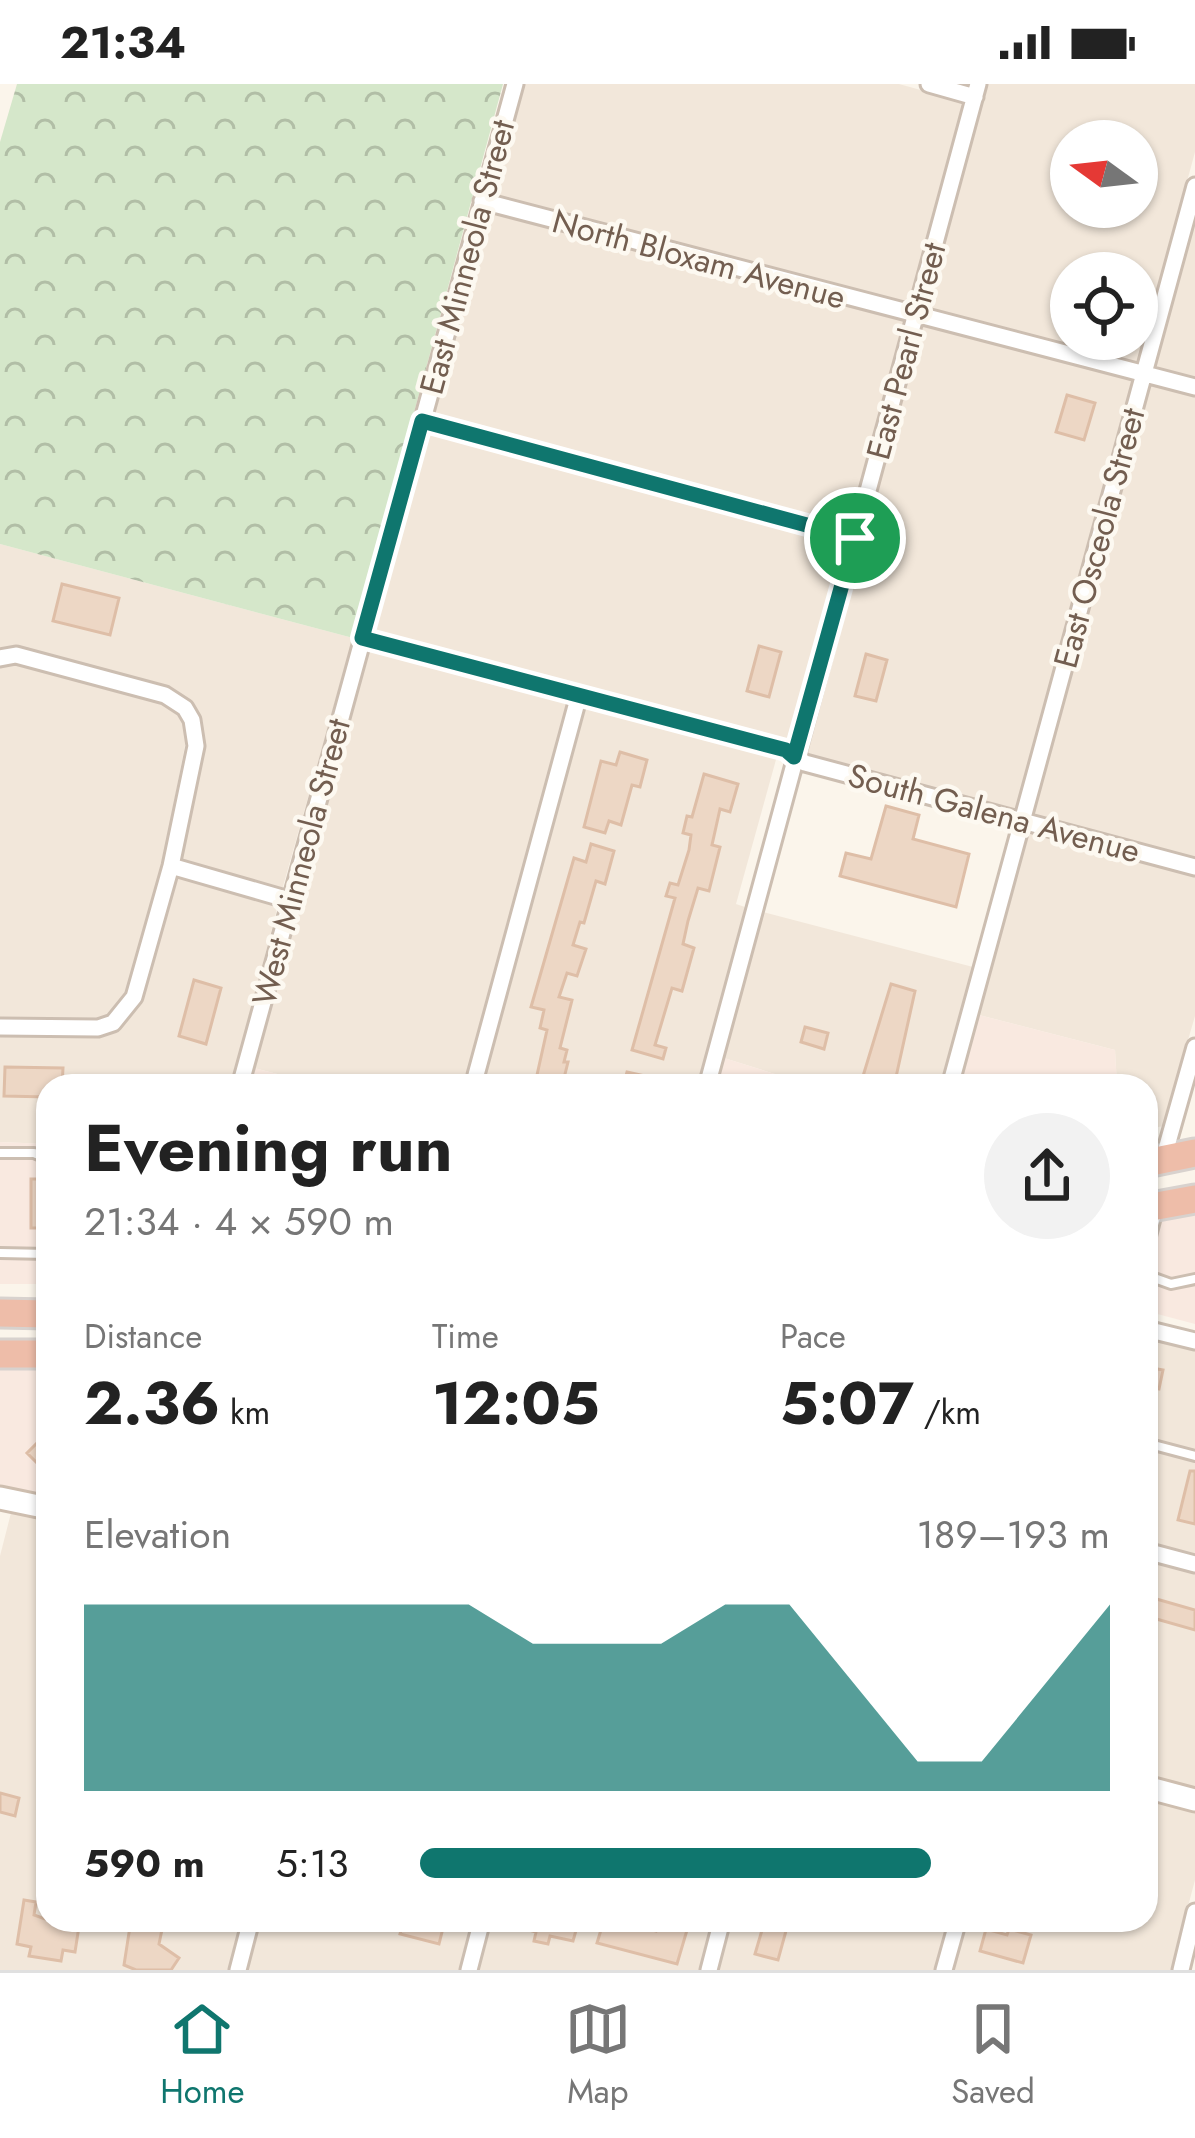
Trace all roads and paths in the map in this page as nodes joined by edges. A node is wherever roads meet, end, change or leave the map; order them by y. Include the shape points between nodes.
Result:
1 (514, 84) edge
2 (929, 84) edge
3 (976, 90) edge
4 (1195, 186) edge
5 (482, 201) junction
6 (916, 316) junction
7 (1144, 372) junction
8 (1195, 387) edge
9 (422, 421) junction
10 (855, 538) junction
11 (362, 638) junction
12 (0, 658) edge
13 (579, 695) junction
14 (794, 757) junction
15 (1022, 820) junction
16 (171, 866) junction
17 (1195, 867) edge
18 (289, 900) junction
19 (0, 1027) edge
20 (1195, 1047) edge
21 (243, 1074) edge
22 (476, 1074) edge
23 (710, 1074) edge
24 (953, 1074) edge
25 (1158, 1150) edge
26 (0, 1153) edge
27 (1195, 1153) edge
28 (36, 1154) edge
29 (1158, 1160) edge
30 (1195, 1198) edge
31 (1158, 1206) edge
32 (0, 1253) edge
33 (36, 1254) edge
34 (1158, 1279) edge
35 (1195, 1279) edge
36 (0, 1313) edge
37 (36, 1314) edge
38 (1158, 1332) edge
39 (1195, 1342) edge
40 (0, 1354) edge
41 (36, 1354) edge
42 (1158, 1446) edge
43 (1195, 1456) edge
44 (0, 1498) edge
45 (36, 1506) edge
46 (1158, 1554) edge
47 (1195, 1564) edge
48 (1158, 1790) edge
49 (1195, 1800) edge
50 (1195, 1912) edge
51 (248, 1932) edge
52 (479, 1932) edge
53 (719, 1932) edge
54 (955, 1932) edge
55 (238, 1970) edge
56 (470, 1970) edge
57 (709, 1970) edge
58 (944, 1970) edge
59 (1181, 1970) edge

1 - 5 street, East Minneola Street
2 - 3 street
3 - 6 street, East Pearl Street
4 - 7 street, East Osceola Street
5 - 6 street, North Bloxam Avenue
5 - 9 street, East Minneola Street
6 - 7 street, North Bloxam Avenue
6 - 10 street, East Pearl Street
7 - 8 street, North Bloxam Avenue
7 - 15 street, East Osceola Street
9 - 10 street
9 - 11 street, East Minneola Street
10 - 14 street, East Pearl Street
11 - 13 street, South Galena Avenue
11 - 18 street, West Minneola Street
12 - 16 street via 67,667 166,695 185,708 196,746
13 - 14 street, South Galena Avenue
13 - 22 street
14 - 15 street, South Galena Avenue
14 - 23 street, East Pearl Street
15 - 17 street, South Galena Avenue
15 - 24 street, East Osceola Street
16 - 18 street
16 - 19 street via 134,997 113,1023
18 - 21 street, West Minneola Street
20 - 25 street
26 - 28 lane
27 - 29 highway
30 - 31 highway
32 - 33 lane
34 - 35 lane
36 - 37 highway
38 - 39 street
40 - 41 highway
42 - 43 lane
44 - 45 street
46 - 47 street
48 - 49 street
50 - 59 street
51 - 55 street
52 - 56 street
53 - 57 street
54 - 58 street

